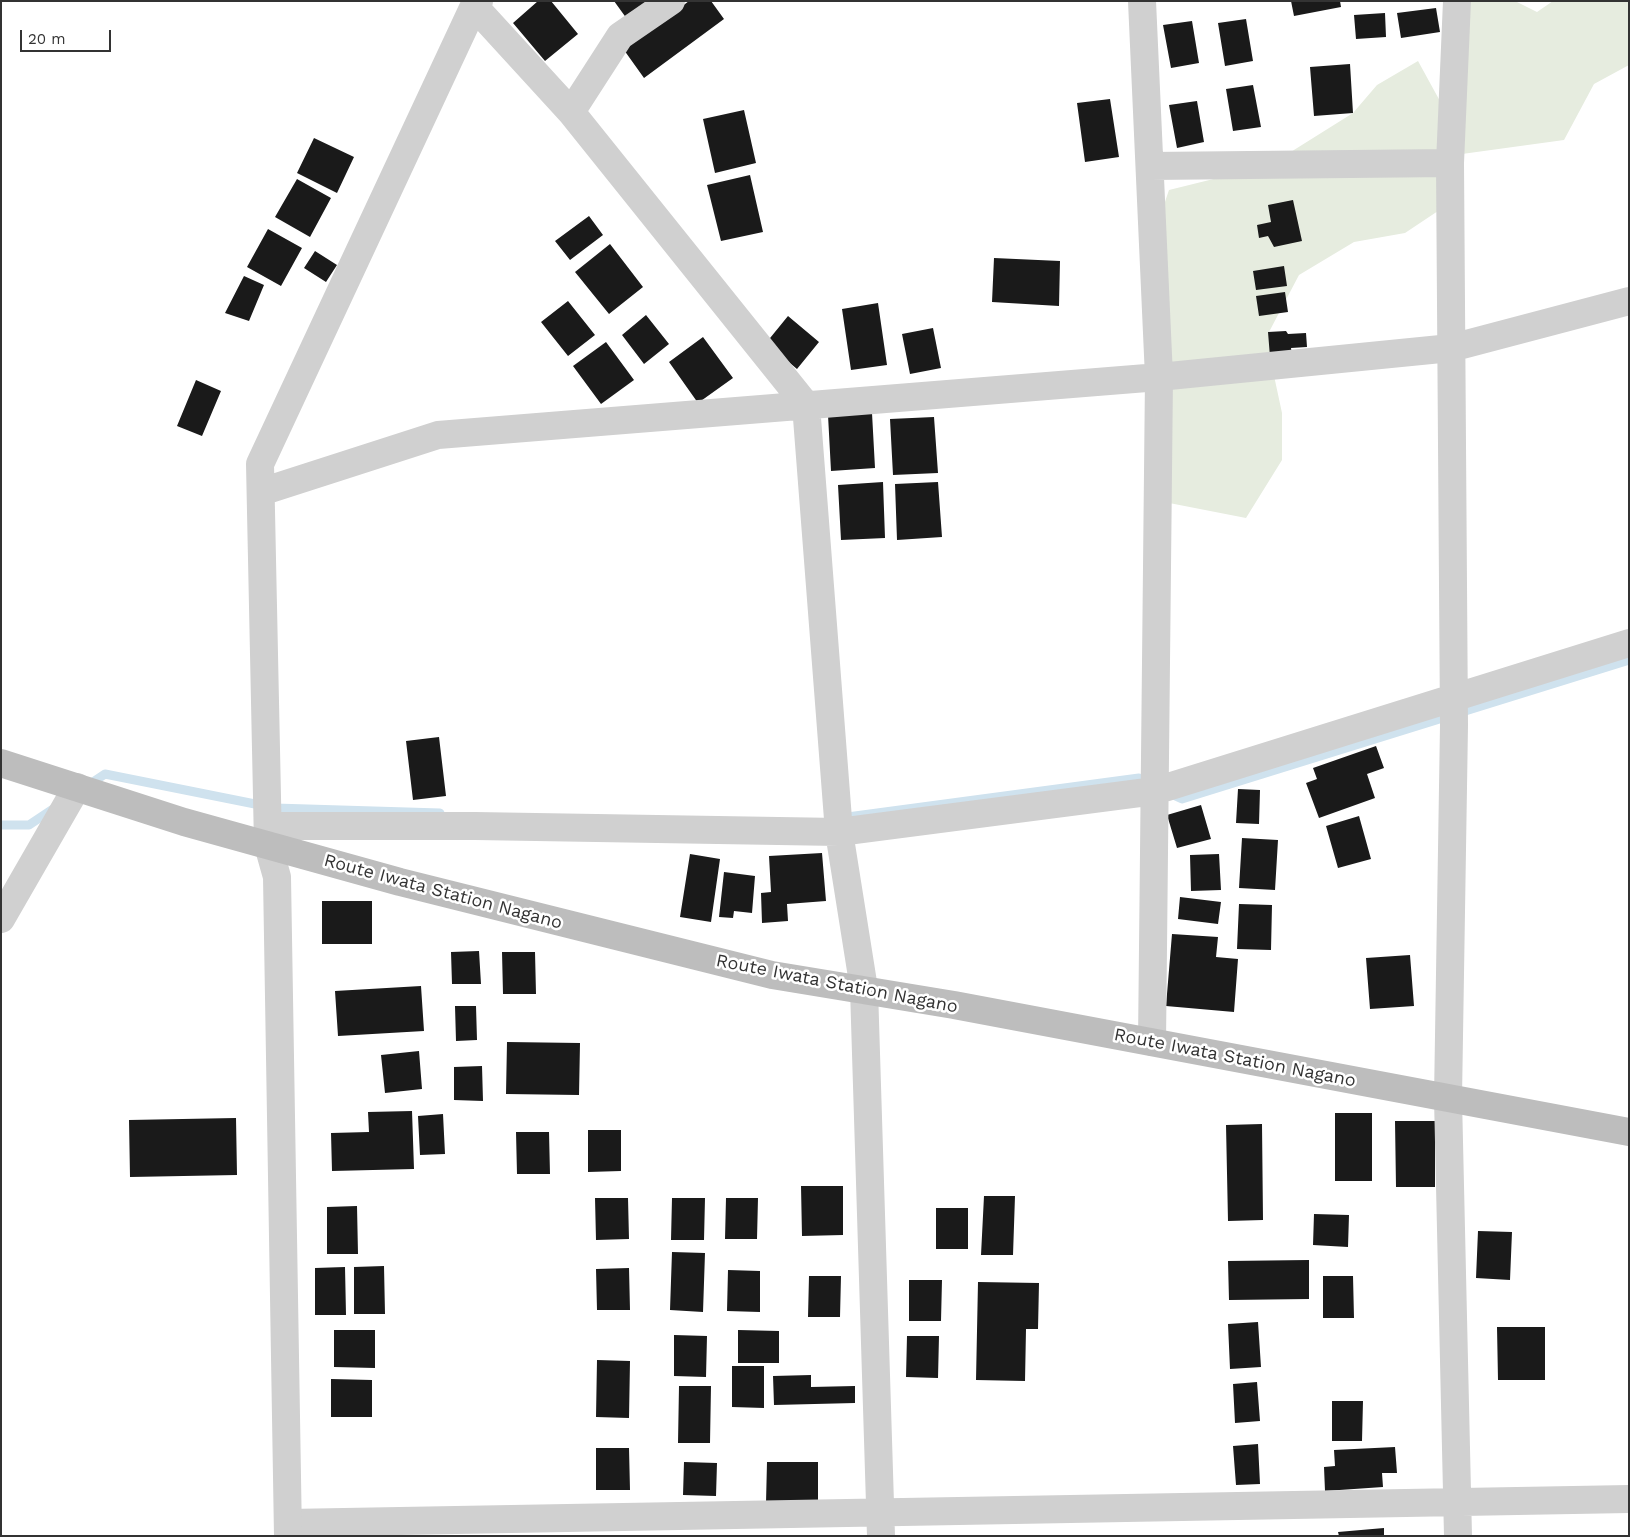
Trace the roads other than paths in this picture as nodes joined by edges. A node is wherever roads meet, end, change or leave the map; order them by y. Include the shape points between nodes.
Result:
1 (671, 1) edge
2 (1142, 1) edge
3 (1457, 1) edge
4 (476, 4) edge
5 (571, 112) junction
6 (1450, 163) junction
7 (1150, 166) junction
8 (1629, 301) edge
9 (1451, 348) junction
10 (1159, 377) junction
11 (806, 405) junction
12 (261, 492) junction
13 (1629, 643) edge
14 (1453, 709) junction
15 (1, 763) edge
16 (77, 787) junction
17 (1155, 791) junction
18 (839, 832) junction
19 (268, 836) junction
20 (1, 919) edge
21 (864, 989) junction
22 (1152, 1042) junction
23 (1448, 1098) junction
24 (1629, 1132) edge
25 (1629, 1498) edge
26 (1458, 1501) junction
27 (880, 1524) edge
28 (288, 1530) edge
29 (1458, 1536) edge

1 - 5 street via 620,36
2 - 7 street
3 - 6 street
4 - 5 street
4 - 12 street via 260,464
5 - 11 street
6 - 7 street
6 - 9 street
7 - 10 street
8 - 9 street
9 - 10 street
9 - 14 street
10 - 11 street
10 - 17 street
11 - 12 street via 438,435
11 - 18 street
12 - 19 street
13 - 14 street
14 - 17 street
14 - 23 street
15 - 16 main road, Route Iwata Station Nagano
16 - 19 main road, Route Iwata Station Nagano via 184,822
16 - 20 street
17 - 18 street
17 - 22 street
18 - 19 street via 475,826
18 - 21 street
19 - 21 main road, Route Iwata Station Nagano via 418,886 763,973
19 - 28 street via 277,877
21 - 22 main road, Route Iwata Station Nagano
21 - 27 street
22 - 23 main road, Route Iwata Station Nagano
23 - 24 main road, Route Iwata Station Nagano
23 - 26 street
25 - 26 street
26 - 27 street
26 - 29 street
27 - 28 street

